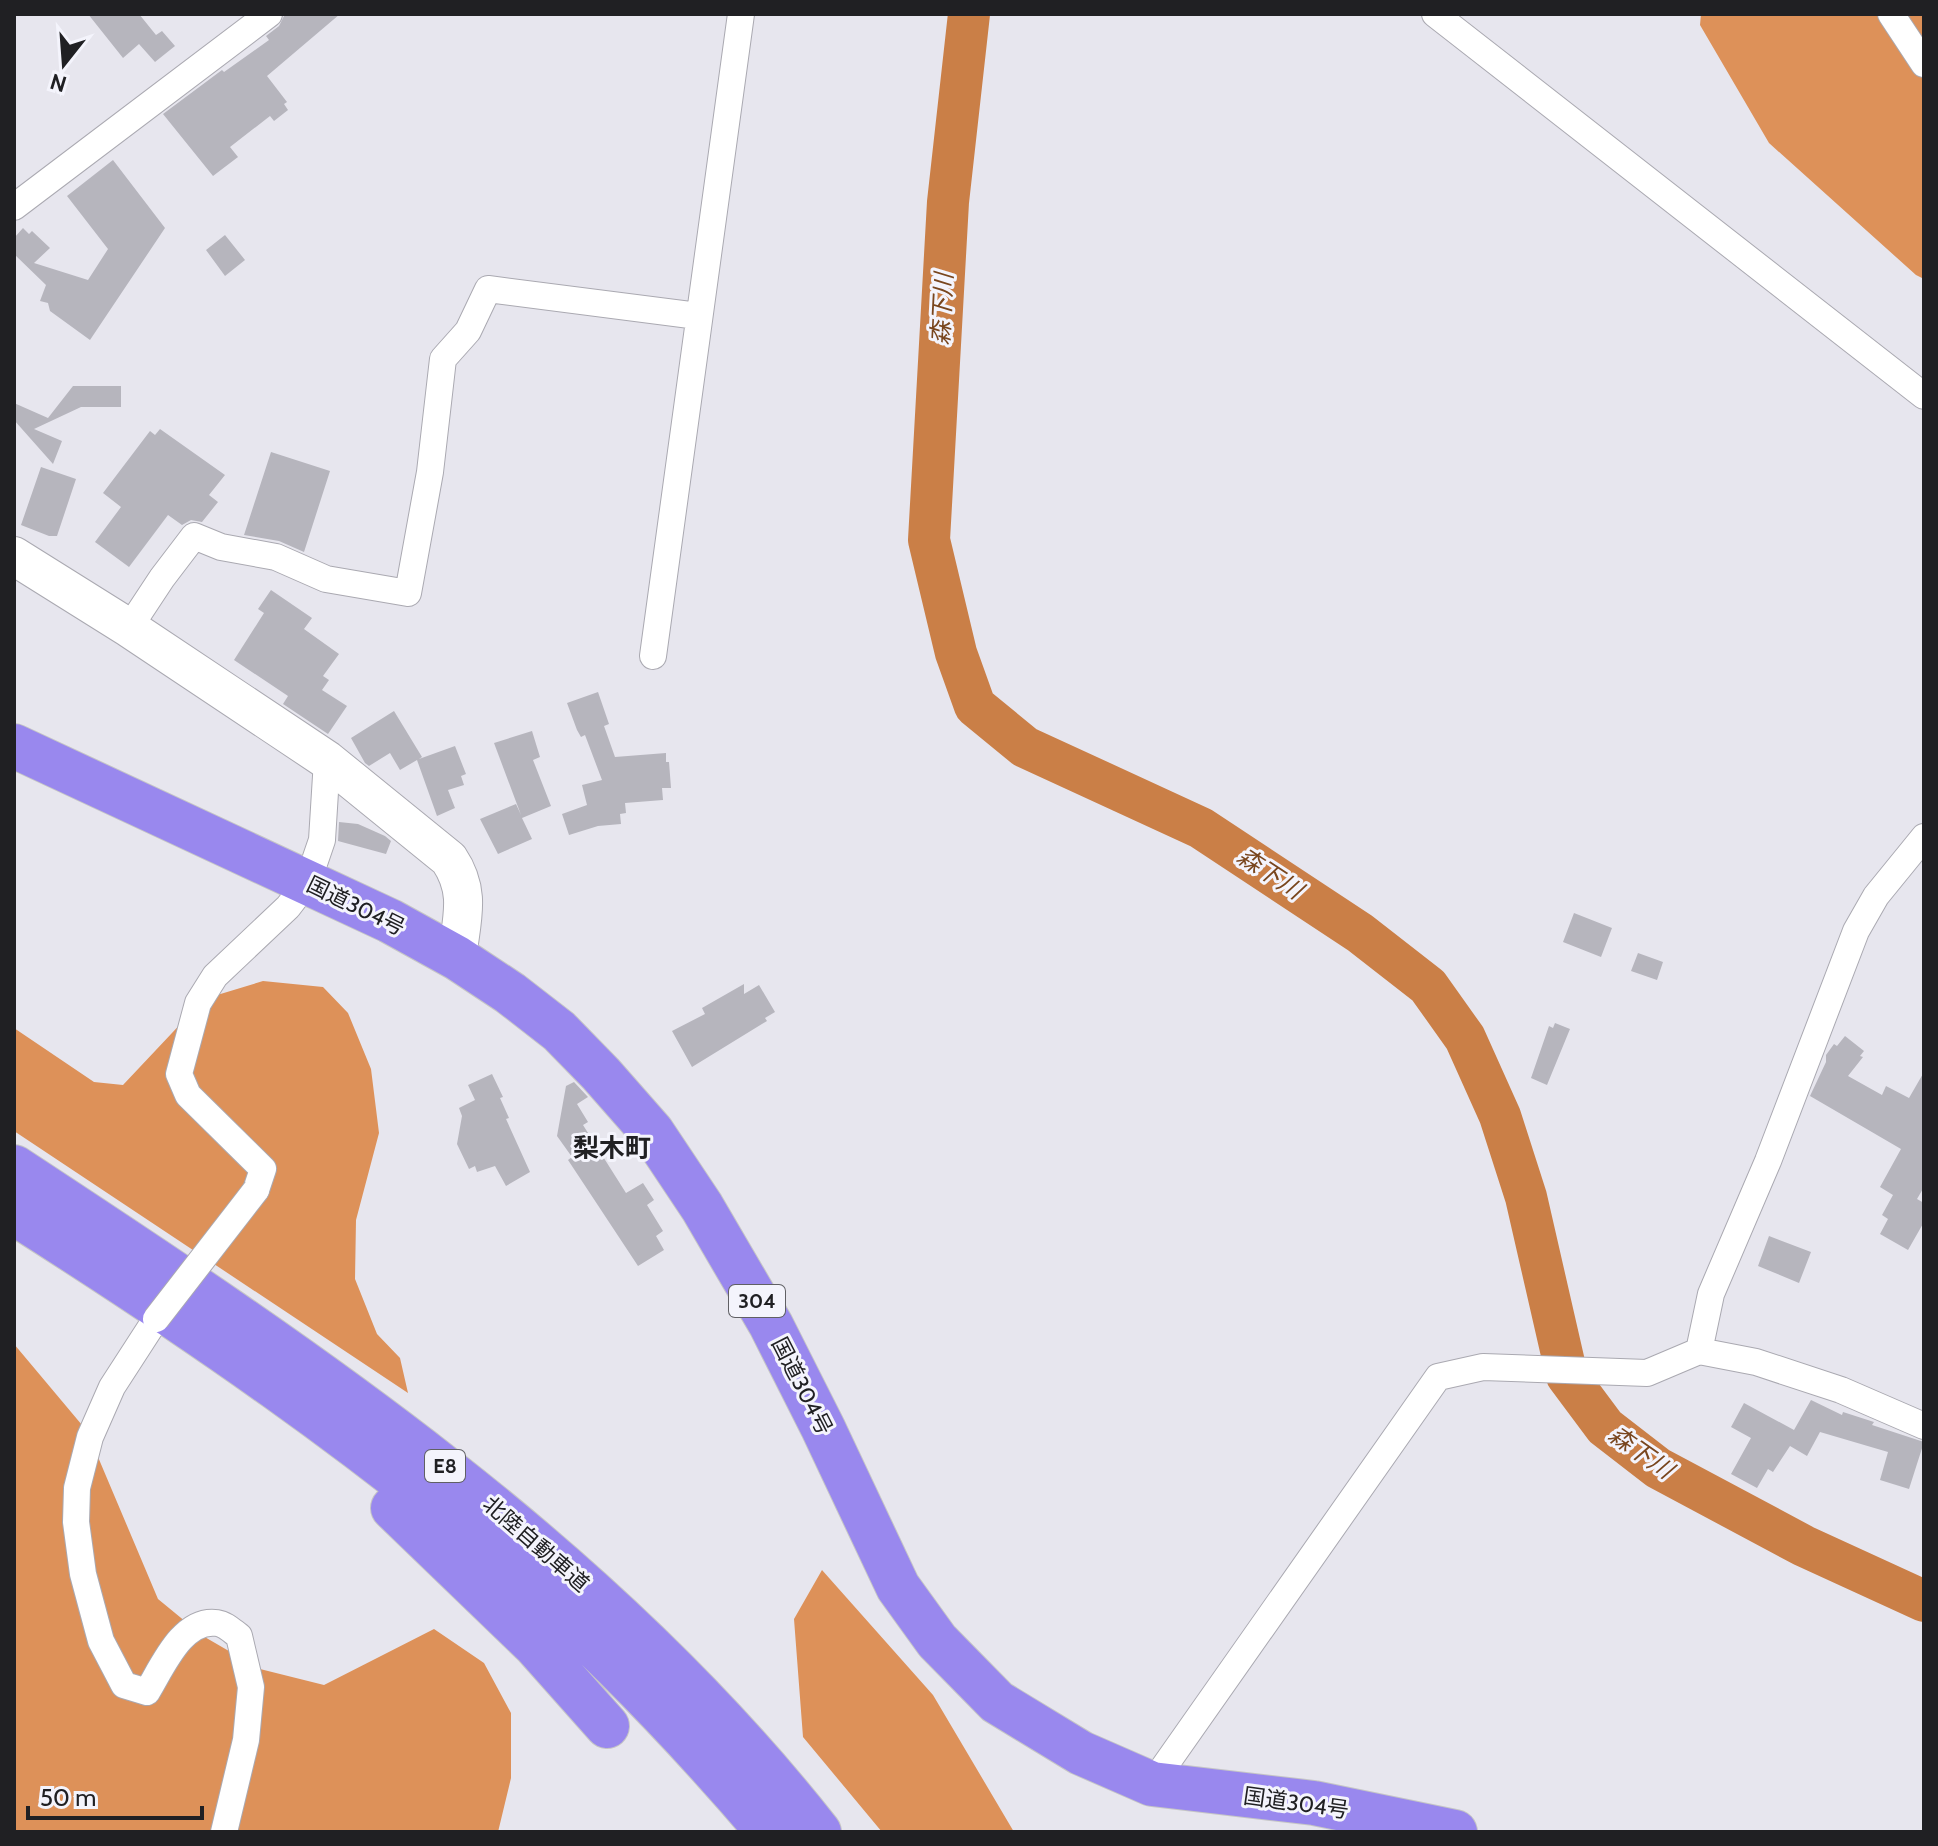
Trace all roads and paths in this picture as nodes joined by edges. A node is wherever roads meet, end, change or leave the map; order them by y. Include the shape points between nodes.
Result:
1 (269, 14) edge
2 (741, 14) edge
3 (1435, 14) edge
4 (1891, 14) edge
5 (1924, 64) edge
6 (14, 207) edge
7 (698, 316) junction
8 (1924, 396) edge
9 (14, 556) edge
10 (129, 628) junction
11 (653, 656) dead end
12 (14, 746) edge
13 (327, 760) junction
14 (1924, 837) edge
15 (308, 881) junction
16 (457, 958) junction
17 (14, 1167) edge
18 (14, 1213) edge
19 (14, 1221) edge
20 (1699, 1351) junction
21 (1924, 1426) edge
22 (607, 1726) dead end
23 (1152, 1784) junction
24 (801, 1825) edge
25 (224, 1832) edge
26 (1455, 1832) edge

1 - 6 street
2 - 7 street
3 - 8 street
4 - 5 street
7 - 10 street via 488,289 468,331 443,359 408,593 326,579 276,557 194,536
7 - 11 street
9 - 10 street
10 - 13 street
12 - 15 highway, 国道304号 / 304
13 - 15 street via 322,840
13 - 16 street via 449,859 460,875 465,896
14 - 20 street via 1876,896 1856,931 1711,1294
15 - 16 highway, 国道304号 / 304
15 - 25 street, bridge via 215,976 198,1003 179,1074 188,1095 263,1169 256,1190 156,1319 112,1387 90,1437 77,1488 83,1574 101,1641 124,1685 147,1692 194,1628 220,1623 239,1636 251,1687 246,1740
16 - 23 highway, 国道304号 / 304 via 559,1031 652,1132 771,1325 898,1587 937,1641 997,1702 1081,1753
17 - 24 highway, 北陸自動車道 / E8 via 330,1379 548,1551 724,1722
18 - 24 highway, 北陸自動車道 / E8 via 133,1288 309,1411 524,1582 697,1750
19 - 22 highway via 227,1369 383,1499 535,1645
20 - 21 street via 1756,1362 1841,1390
20 - 23 street via 1647,1373 1483,1367 1438,1377
23 - 26 highway, 国道304号 / 304 via 1314,1803

